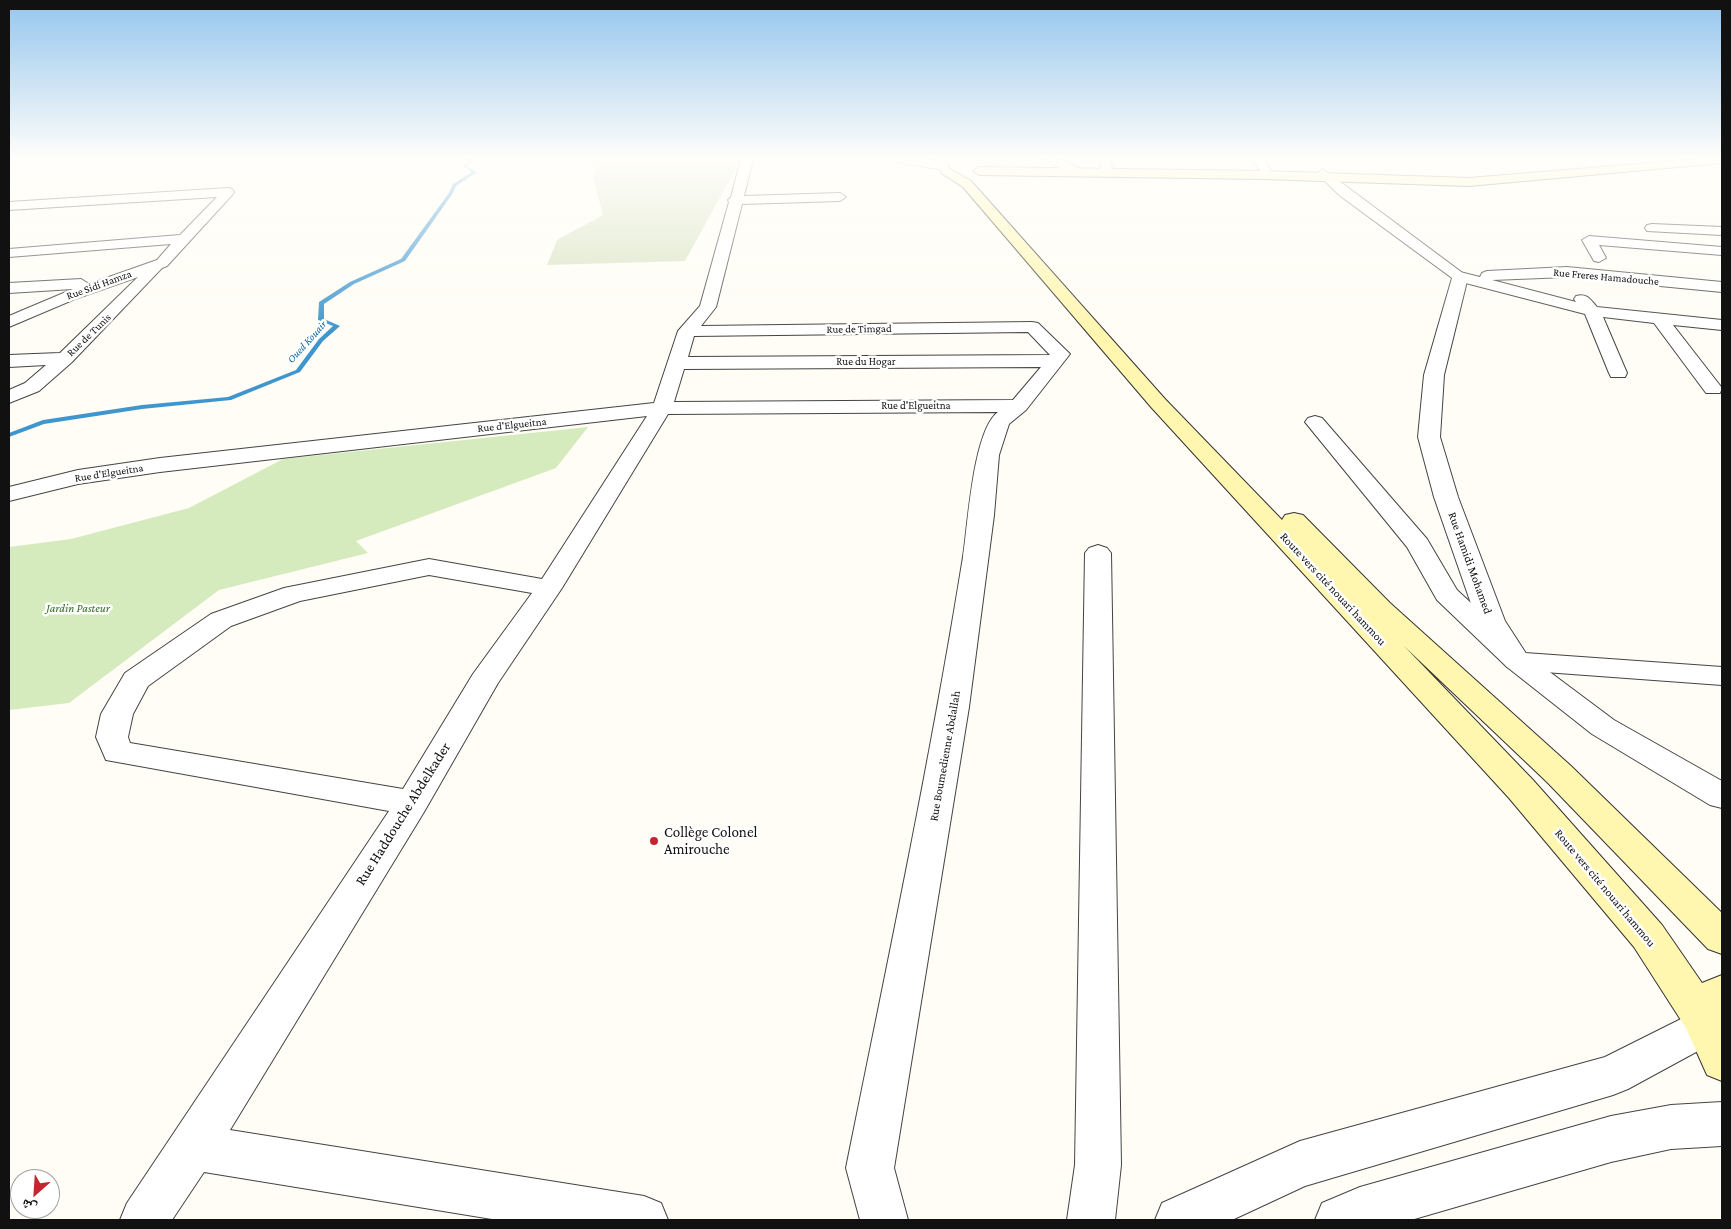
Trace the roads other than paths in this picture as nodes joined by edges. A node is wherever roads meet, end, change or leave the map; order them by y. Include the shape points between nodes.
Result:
1 (205, 216) edge
2 (730, 216) edge
3 (995, 216) edge
4 (1016, 216) edge
5 (1379, 216) edge
6 (1722, 231) edge
7 (183, 239) junction
8 (1653, 246) junction
9 (1722, 252) edge
10 (9, 253) edge
11 (1599, 258) dead end
12 (162, 263) junction
13 (1460, 277) junction
14 (108, 282) junction
15 (1684, 284) junction
16 (1722, 287) edge
17 (9, 288) edge
18 (1576, 292) dead end
19 (1696, 297) dead end
20 (1592, 311) junction
21 (1708, 311) dead end
22 (1659, 318) junction
23 (9, 322) edge
24 (1721, 324) edge
25 (686, 331) junction
26 (65, 358) junction
27 (9, 361) edge
28 (1057, 361) junction
29 (675, 363) junction
30 (1618, 373) dead end
31 (1712, 389) dead end
32 (9, 398) edge
33 (1019, 406) junction
34 (662, 408) junction
35 (1315, 422) dead end
36 (9, 494) edge
37 (1098, 553) dead end
38 (550, 588) junction
39 (1517, 661) junction
40 (1722, 676) edge
41 (1722, 796) edge
42 (412, 803) junction
43 (1722, 938) edge
44 (1713, 1025) edge
45 (1722, 1124) edge
46 (193, 1147) junction
47 (144, 1220) edge
48 (644, 1220) edge
49 (884, 1220) edge
50 (1091, 1220) edge
51 (1179, 1220) edge
52 (1339, 1220) edge

1 - 7 street, Rue Sidi Hamza
2 - 25 street via 708,307
3 - 44 main road, Route vers cité nouari hammou via 1158,403 1521,789 1648,936
4 - 43 main road, Route vers cité nouari hammou via 1041,239 1201,424 1366,595 1559,774
5 - 13 street
6 - 8 street via 1636,227
7 - 10 street
7 - 12 street, Rue Sidi Hamza
8 - 9 street
8 - 11 street via 1590,240
8 - 15 street
12 - 14 street, Rue Sidi Hamza
12 - 26 street, Rue de Tunis
13 - 15 street, Rue Freres Hamadouche via 1567,272
13 - 20 street
13 - 39 street, Rue Hamidi Mohamed via 1434,375 1429,437 1446,497 1491,621
14 - 17 street
14 - 23 street, Rue Sidi Hamza
15 - 16 street, Rue Freres Hamadouche
15 - 19 street
18 - 20 street
20 - 22 street
20 - 30 street
21 - 24 street
22 - 24 street
22 - 31 street
25 - 28 street, Rue de Timgad via 1032,327 1061,354
25 - 29 street, Rue Haddouche Abdelkader
26 - 27 street
26 - 32 street, Rue de Tunis via 32,387
28 - 29 street, Rue du Hogar
28 - 33 street, Rue Boumedienne Abdallah
29 - 34 street, Rue Haddouche Abdelkader
33 - 34 street, Rue d'Elgueitna
33 - 49 street, Rue Boumedienne Abdallah via 999,421 988,455 954,707 870,1168
34 - 36 street, Rue d'Elgueitna via 160,465 78,477
34 - 38 street, Rue Haddouche Abdelkader
35 - 39 street via 1418,544 1446,594
37 - 50 street via 1098,1165
38 - 42 street, Rue Haddouche Abdelkader via 484,681
38 - 42 street via 429,567 293,594 222,620 136,680 117,714 112,737 117,752
39 - 40 street
39 - 41 street, Rue Hamidi Mohamed via 1603,727
42 - 46 street, Rue Haddouche Abdelkader
44 - 51 street via 1613,1075 1300,1164
45 - 52 street via 1671,1127 1611,1139 1360,1211
46 - 47 street, Rue Haddouche Abdelkader
46 - 48 street

